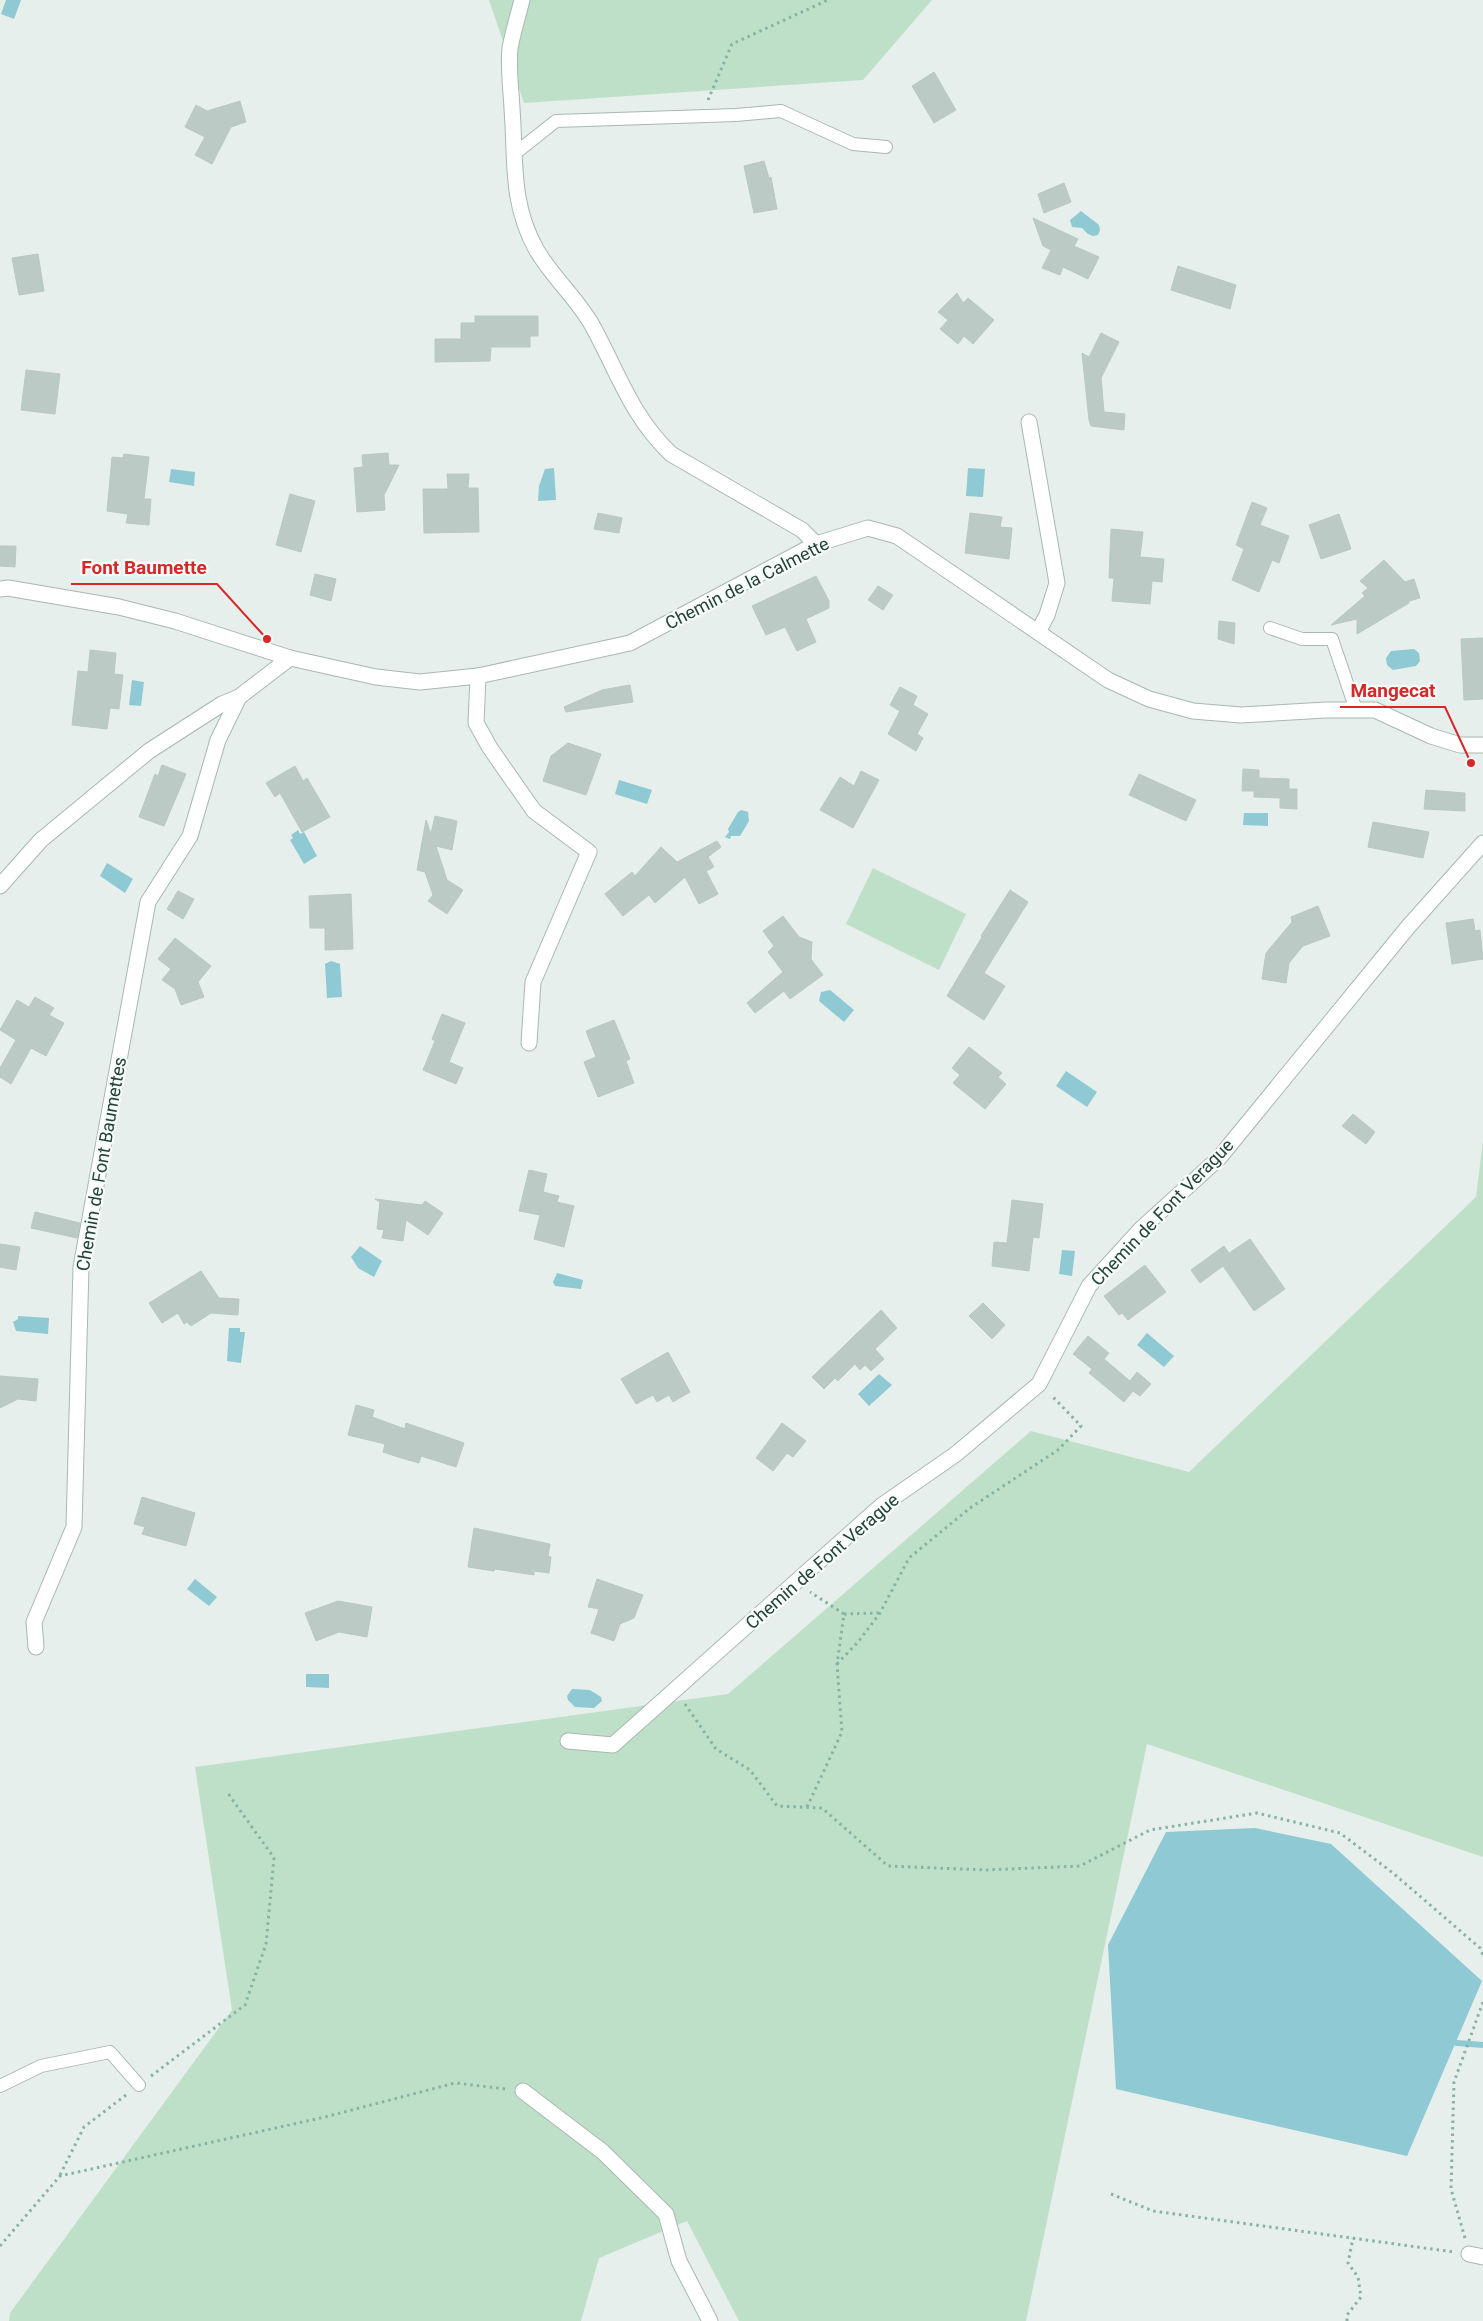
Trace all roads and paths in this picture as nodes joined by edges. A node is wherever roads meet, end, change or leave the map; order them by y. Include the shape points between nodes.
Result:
1 (522, 0) edge
2 (828, 0) edge
3 (701, 116) junction
4 (886, 147) dead end
5 (513, 155) junction
6 (1028, 422) dead end
7 (816, 544) junction
8 (0, 589) edge
9 (1270, 628) dead end
10 (1038, 632) junction
11 (290, 658) junction
12 (478, 676) junction
13 (239, 697) junction
14 (1356, 710) junction
15 (1483, 745) edge
16 (1483, 843) edge
17 (0, 886) edge
18 (529, 1043) dead end
19 (1040, 1384) junction
20 (793, 1586) junction
21 (880, 1613) junction
22 (844, 1614) junction
23 (36, 1647) dead end
24 (837, 1664) junction
25 (675, 1690) junction
26 (568, 1741) dead end
27 (227, 1792) dead end
28 (807, 1807) junction
29 (1483, 1955) edge
30 (1483, 2002) edge
31 (139, 2085) junction
32 (0, 2086) edge
33 (523, 2091) joint
34 (60, 2176) junction
35 (1111, 2194) dead end
36 (1353, 2238) junction
37 (0, 2246) edge
38 (1476, 2255) edge
39 (710, 2321) edge
40 (1347, 2321) edge

1 - 5 street via 510,47
2 - 3 path via 732,44
3 - 4 lane via 781,111 853,144
3 - 5 lane via 556,121
5 - 7 street via 519,209 527,230 551,272 577,302 592,326 645,426 671,454 802,530
6 - 10 street via 1056,583
7 - 10 street, Chemin de la Calmette via 868,528 897,536
7 - 12 street, Chemin de la Calmette via 630,643
8 - 11 street, Chemin de la Calmette via 119,607
9 - 14 lane via 1302,639 1332,639
10 - 14 street, Chemin de la Calmette via 1108,680 1149,699 1193,711 1241,715
11 - 12 street, Chemin de la Calmette via 420,682
11 - 13 street
12 - 18 street via 476,723 490,748 534,810 590,852 533,982
13 - 17 street via 222,704 149,751 41,840
13 - 23 street, Chemin de Font Baumettes via 218,740 190,836 148,902 82,1267 74,1527 34,1622
14 - 15 street, Chemin de la Calmette via 1375,710 1431,736 1460,745
16 - 19 street, Chemin de Font Verague via 1408,926 1219,1158 1141,1229 1089,1286
19 - 20 street, Chemin de Font Verague via 956,1454 880,1506
19 - 21 path via 1081,1426 1058,1450 970,1508 909,1558
20 - 22 path
20 - 25 street, Chemin de Font Verague
21 - 22 path
21 - 24 path
22 - 24 path
24 - 28 path via 842,1732
25 - 26 street, Chemin de Font Verague via 614,1745
25 - 28 path via 716,1748 750,1770 777,1806
27 - 31 path via 274,1858 266,1944 245,2005
28 - 29 path via 822,1808 888,1866 986,1870 1080,1866 1150,1830 1257,1813 1340,1832 1393,1873 1480,1948
30 - 38 path via 1454,2082 1451,2189
31 - 32 lane via 110,2052 41,2066
31 - 34 path via 84,2127
33 - 34 path via 456,2083 325,2117
33 - 39 street via 603,2152 666,2214 679,2261
34 - 37 path
35 - 36 path via 1153,2211
36 - 38 path
36 - 40 path via 1348,2263 1358,2277 1361,2296 1347,2315

